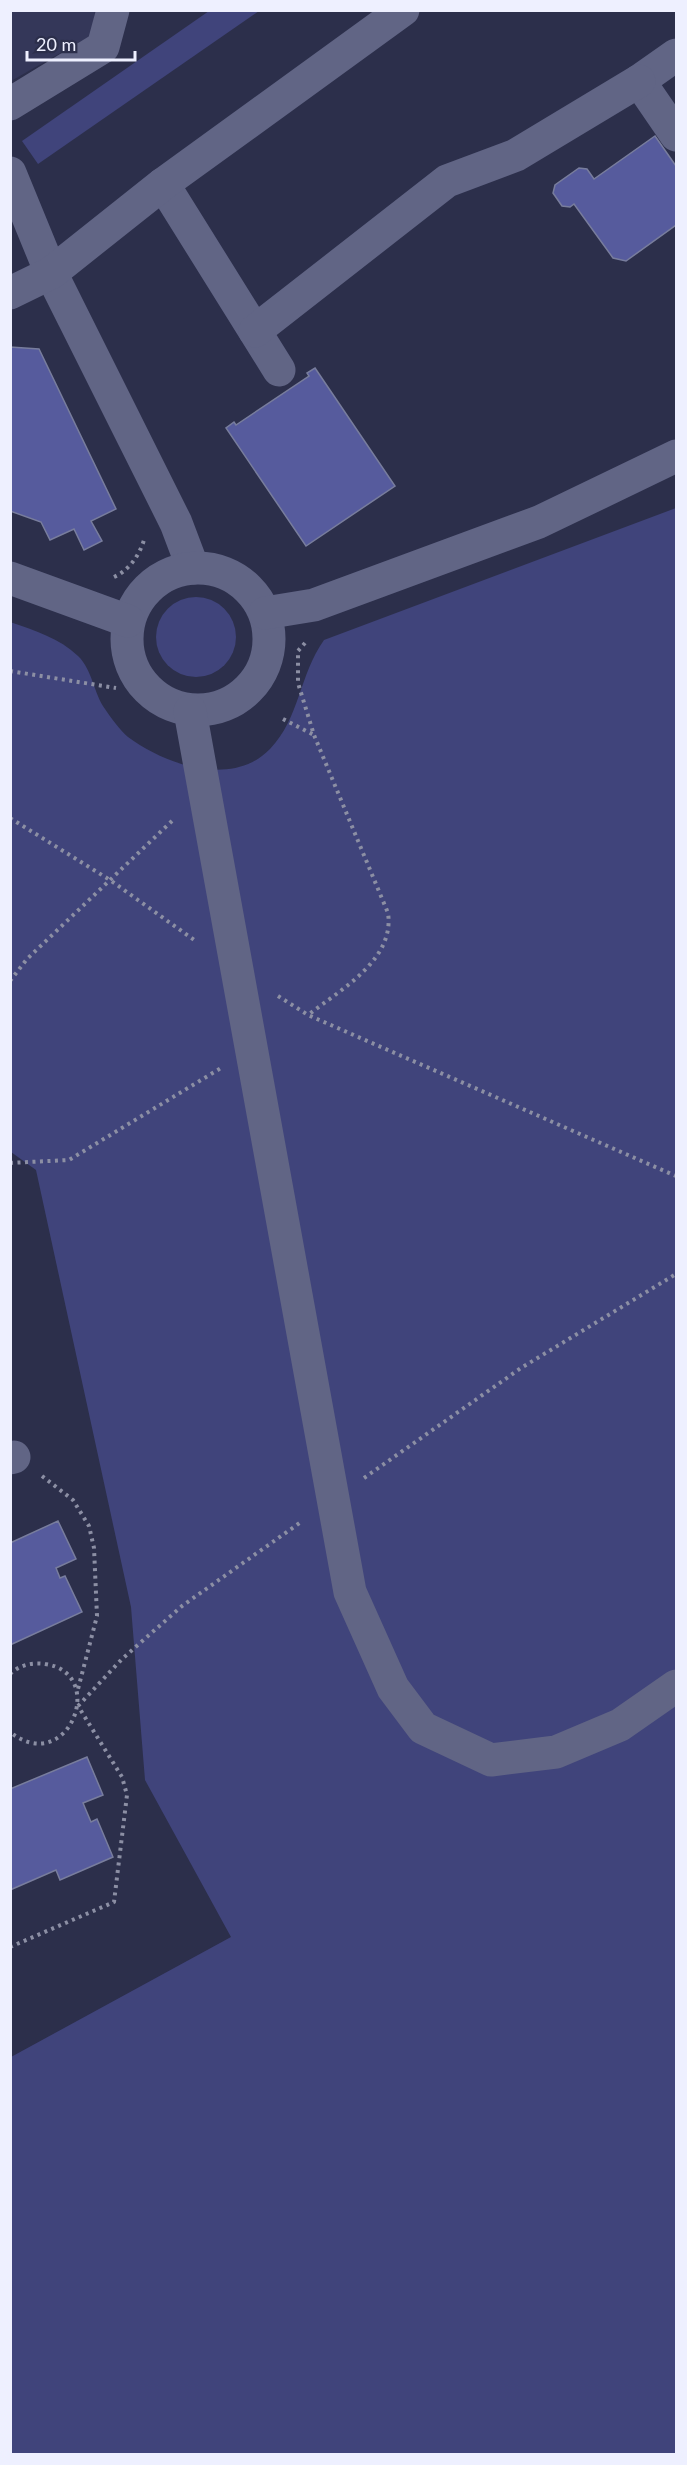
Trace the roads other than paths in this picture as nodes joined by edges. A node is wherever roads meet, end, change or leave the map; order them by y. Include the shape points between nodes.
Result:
1 (113, 10) edge
2 (403, 10) edge
3 (676, 55) edge
4 (639, 81) junction
5 (10, 104) edge
6 (676, 135) edge
7 (10, 173) edge
8 (163, 184) junction
9 (51, 273) junction
10 (10, 293) edge
11 (255, 331) junction
12 (279, 370) dead end
13 (676, 456) edge
14 (193, 568) junction
15 (10, 578) edge
16 (265, 613) junction
17 (128, 621) junction
18 (190, 711) junction
19 (676, 1686) edge

1 - 5 street via 103,47
2 - 8 street
3 - 4 street
4 - 6 street
4 - 11 street via 516,155 447,181
7 - 9 street
8 - 9 street
8 - 11 street
9 - 10 street
9 - 14 street via 176,524
11 - 12 street
13 - 16 street via 517,530 314,605
14 - 16 street via 216,570 236,579 253,594
14 - 17 street via 171,573 152,584 137,601
15 - 17 street
16 - 18 street via 270,638 266,662 254,683 237,699 214,709
17 - 18 street via 126,646 132,669 147,690 166,704
18 - 19 street via 350,1592 393,1688 423,1728 491,1760 556,1752 620,1725

